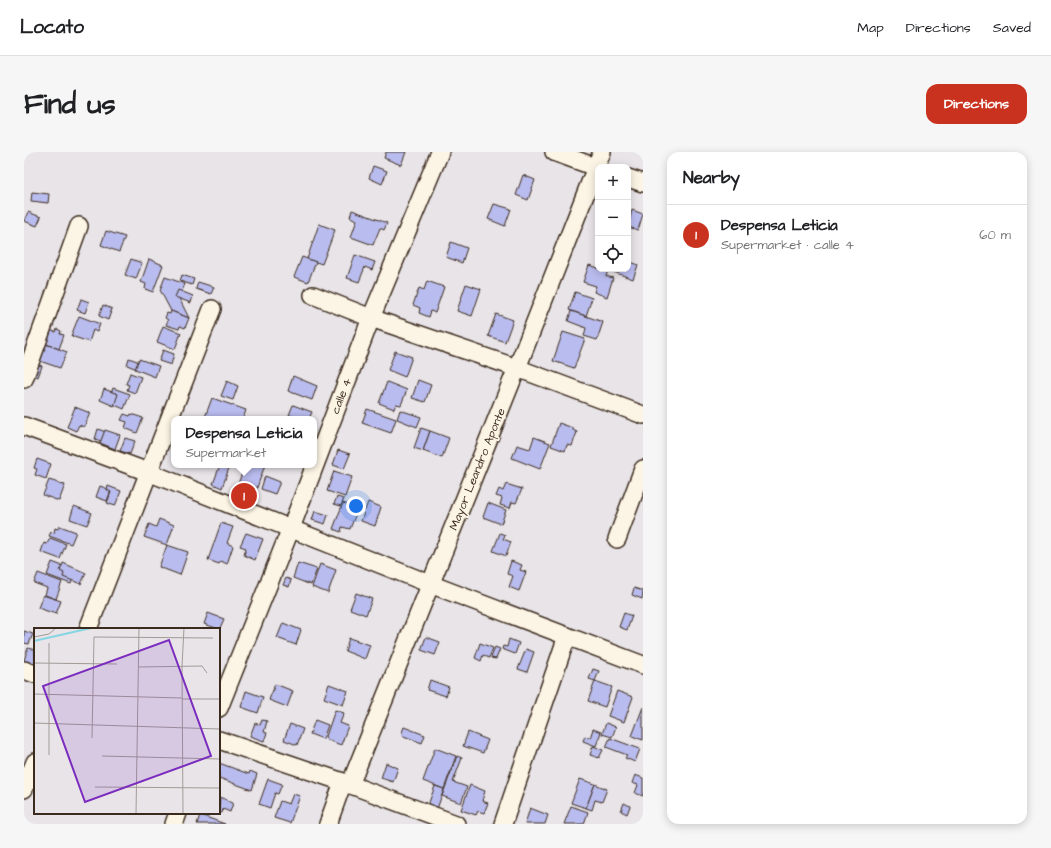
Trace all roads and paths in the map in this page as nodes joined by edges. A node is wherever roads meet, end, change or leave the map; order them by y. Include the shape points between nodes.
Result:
1 (440, 152) edge
2 (554, 152) edge
3 (599, 162) edge
4 (631, 179) edge
5 (643, 184) edge
6 (79, 226) dead end
7 (313, 295) dead end
8 (212, 309) dead end
9 (371, 318) junction
10 (517, 368) junction
11 (24, 379) edge
12 (643, 415) edge
13 (24, 426) edge
14 (317, 460) edge
15 (314, 468) edge
16 (643, 469) edge
17 (148, 472) junction
18 (291, 528) junction
19 (617, 539) dead end
20 (430, 584) junction
21 (88, 628) edge
22 (567, 636) junction
23 (643, 665) edge
24 (24, 670) edge
25 (34, 674) edge
26 (220, 706) edge
27 (220, 740) edge
28 (34, 765) edge
29 (346, 784) junction
30 (24, 790) edge
31 (178, 814) edge
32 (174, 824) edge
33 (328, 824) edge
34 (456, 824) edge
35 (503, 824) edge

1 - 9 street, calle 4
2 - 3 street
3 - 10 street, Mayor Leandro Aponte
4 - 5 street
6 - 11 street
7 - 9 street
8 - 17 street
9 - 10 street
9 - 14 street, calle 4
10 - 12 street
10 - 20 street, Mayor Leandro Aponte
13 - 17 street
15 - 18 street, calle 4
16 - 19 street
17 - 18 street
17 - 21 street
18 - 20 street
18 - 26 street, calle 4
20 - 22 street
20 - 29 street, Mayor Leandro Aponte
22 - 23 street
22 - 35 street
24 - 25 street
27 - 29 street
28 - 30 street
29 - 33 street, Mayor Leandro Aponte
29 - 34 street
31 - 32 street

